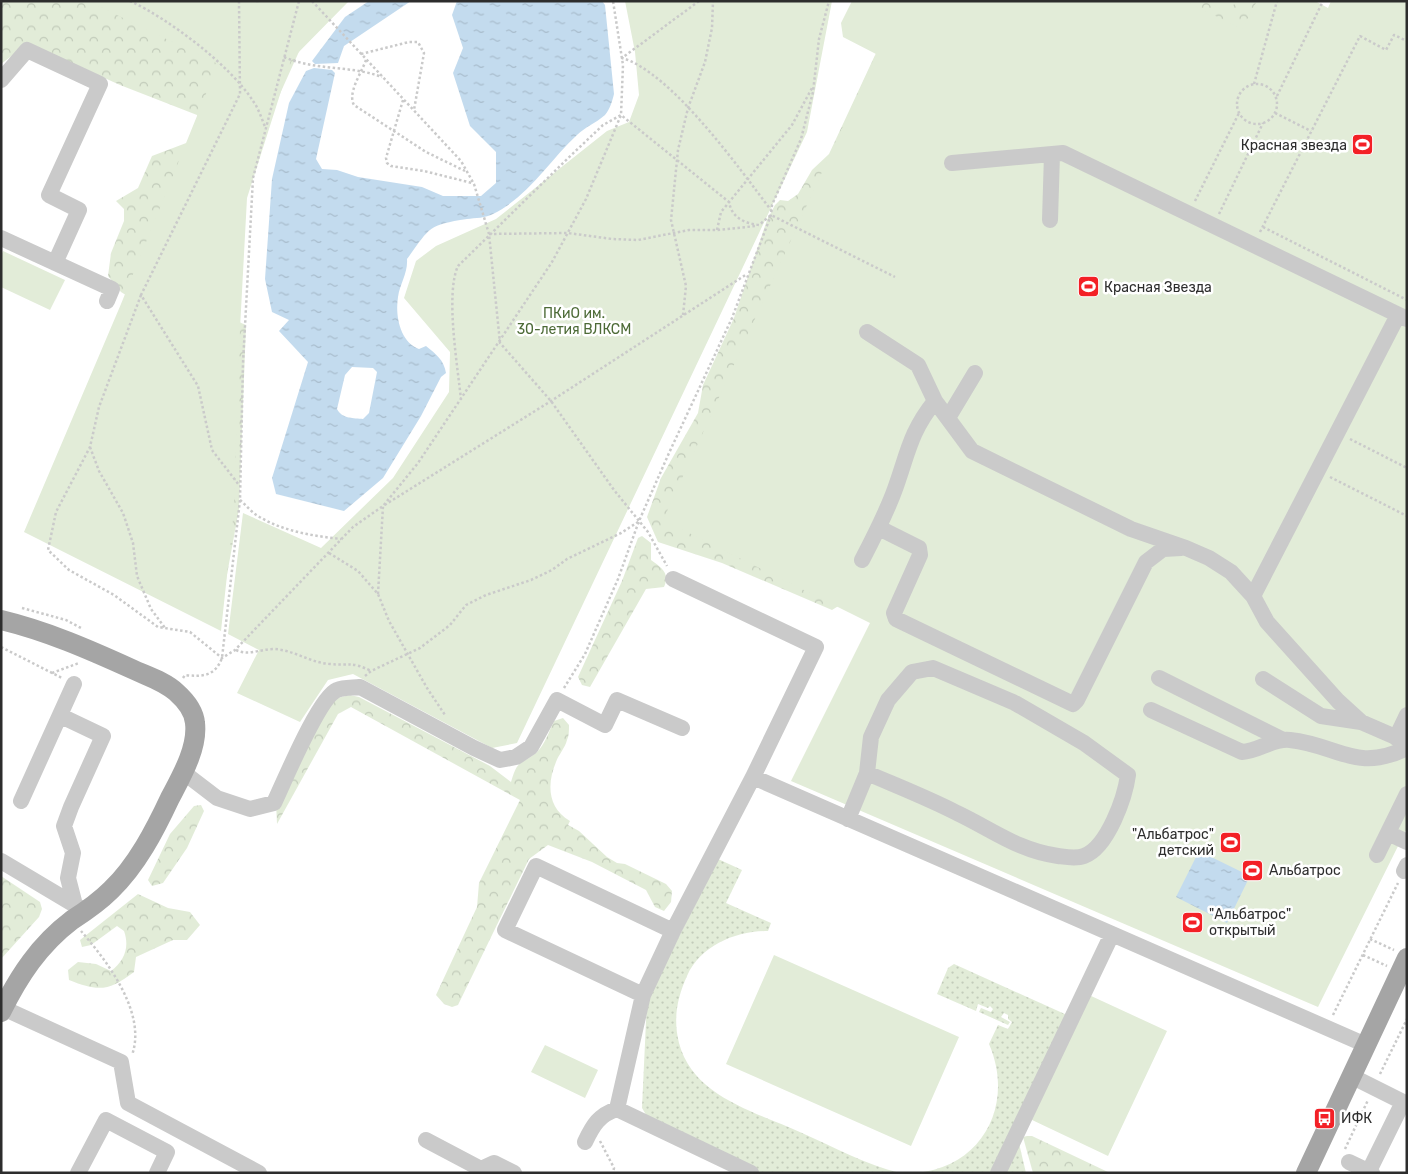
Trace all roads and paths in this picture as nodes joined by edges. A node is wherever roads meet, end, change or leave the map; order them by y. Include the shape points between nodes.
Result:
1 (130, 1) edge
2 (239, 1) edge
3 (256, 1) edge
4 (260, 1) edge
5 (299, 1) edge
6 (319, 1) edge
7 (613, 1) edge
8 (699, 1) edge
9 (714, 1) edge
10 (829, 1) edge
11 (1278, 1) edge
12 (1323, 1) edge
13 (313, 2) edge
14 (1407, 41) edge
15 (361, 54) junction
16 (284, 57) junction
17 (622, 58) junction
18 (366, 60) junction
19 (362, 71) junction
20 (383, 78) junction
21 (1, 80) edge
22 (240, 84) junction
23 (1254, 84) junction
24 (814, 85) junction
25 (1276, 97) junction
26 (404, 100) junction
27 (688, 108) junction
28 (414, 111) junction
29 (1239, 113) junction
30 (1275, 113) junction
31 (621, 115) junction
32 (1263, 123) junction
33 (266, 129) junction
34 (394, 131) junction
35 (1311, 131) junction
36 (1052, 154) junction
37 (677, 162) junction
38 (952, 163) dead end
39 (467, 172) junction
40 (747, 178) junction
41 (474, 184) junction
42 (729, 202) junction
43 (771, 210) junction
44 (1189, 214) junction
45 (771, 215) junction
46 (1050, 220) dead end
47 (759, 226) junction
48 (1213, 226) junction
49 (1263, 226) junction
50 (717, 230) junction
51 (568, 233) junction
52 (489, 234) junction
53 (674, 234) junction
54 (1, 238) edge
55 (1253, 245) junction
56 (55, 262) junction
57 (748, 273) junction
58 (894, 278) dead end
59 (141, 295) junction
60 (1407, 300) edge
61 (106, 301) dead end
62 (683, 315) junction
63 (1402, 317) edge
64 (867, 332) dead end
65 (500, 343) junction
66 (975, 373) dead end
67 (461, 400) junction
68 (551, 401) junction
69 (935, 401) junction
70 (948, 418) junction
71 (1337, 432) junction
72 (90, 447) junction
73 (1407, 468) edge
74 (1318, 470) junction
75 (240, 486) junction
76 (240, 500) junction
77 (383, 506) junction
78 (1407, 516) edge
79 (639, 521) junction
80 (879, 528) junction
81 (341, 539) junction
82 (1186, 548) junction
83 (329, 553) junction
84 (862, 560) dead end
85 (673, 579) joint
86 (378, 594) junction
87 (1253, 596) junction
88 (1, 620) edge
89 (165, 628) junction
90 (1, 647) edge
91 (235, 650) junction
92 (409, 654) junction
93 (222, 658) junction
94 (84, 661) dead end
95 (371, 671) junction
96 (52, 673) junction
97 (1159, 678) dead end
98 (1263, 679) dead end
99 (74, 684) joint
100 (357, 688) junction
101 (174, 691) junction
102 (557, 700) junction
103 (1151, 710) dead end
104 (1407, 715) edge
105 (61, 716) junction
106 (450, 722) dead end
107 (1361, 722) junction
108 (682, 728) dead end
109 (1283, 740) junction
110 (1403, 743) edge
111 (184, 772) junction
112 (867, 773) junction
113 (754, 778) junction
114 (1407, 794) edge
115 (21, 801) dead end
116 (848, 819) junction
117 (1388, 833) junction
118 (1407, 842) edge
119 (1377, 855) dead end
120 (1, 861) edge
121 (1405, 868) edge
122 (78, 912) junction
123 (673, 931) junction
124 (1112, 934) junction
125 (1370, 939) junction
126 (1363, 954) junction
127 (1407, 958) edge
128 (643, 995) junction
129 (3, 1003) edge
130 (1327, 1028) junction
131 (1366, 1045) junction
132 (1351, 1076) junction
133 (124, 1078) junction
134 (1405, 1103) edge
135 (617, 1109) junction
136 (593, 1126) junction
137 (426, 1140) dead end
138 (585, 1142) dead end
139 (1349, 1162) dead end
140 (484, 1168) edge
141 (1370, 1172) edge
142 (78, 1173) edge
143 (157, 1173) edge
144 (259, 1173) edge
145 (514, 1173) edge
146 (613, 1173) edge
147 (751, 1173) edge
148 (998, 1173) edge
149 (1306, 1173) edge

1 - 22 path via 146,8 198,45
2 - 22 path
3 - 4 path
5 - 16 path
6 - 13 path
7 - 17 path
8 - 17 path
9 - 27 path via 705,62
10 - 24 path via 819,40
11 - 23 path
12 - 25 path
13 - 15 path
14 - 35 path via 1394,35 1386,50 1360,36
15 - 18 path
15 - 28 path via 418,42 424,53
16 - 19 path via 313,66
16 - 33 path
17 - 27 path via 632,60 649,72
17 - 31 path
18 - 19 path
18 - 20 path
19 - 20 path
19 - 34 path via 351,101
20 - 26 path
21 - 56 street via 27,50 100,84 49,196 79,210
22 - 33 path via 253,100
22 - 59 path via 240,94
23 - 25 path via 1266,86
23 - 29 path via 1239,95 1236,101
24 - 40 path via 792,125
24 - 43 path via 801,139
25 - 30 path
26 - 28 path
26 - 34 path
27 - 37 path
27 - 40 path
28 - 39 path via 461,161
29 - 32 path via 1248,122
29 - 44 path
30 - 32 path
30 - 35 path
31 - 37 path
31 - 51 path
31 - 52 path via 603,125
32 - 48 path
33 - 75 path via 253,178
34 - 39 path via 426,152
34 - 41 path via 386,158 391,166
35 - 49 path
36 - 38 street
36 - 44 street via 1063,153
36 - 46 street
37 - 42 path
37 - 53 path via 671,220
39 - 41 path
40 - 42 path
40 - 43 path
41 - 52 path
42 - 47 path via 730,209 742,221
42 - 50 path via 721,212
43 - 45 path
44 - 48 street
45 - 47 path
45 - 57 path
45 - 58 path
47 - 50 path
48 - 55 street
49 - 55 path
49 - 60 path
50 - 53 path via 689,230
51 - 52 path
51 - 53 path via 638,240
51 - 65 path
52 - 65 path
52 - 67 path via 454,274 453,311
53 - 62 path via 686,286
54 - 56 street
55 - 63 street
56 - 61 street via 112,289
57 - 62 path
57 - 79 path via 732,318
59 - 72 path via 99,406
59 - 75 path via 198,386 212,450
62 - 68 path
63 - 71 street
64 - 69 street via 918,366
65 - 67 path
65 - 68 path
66 - 70 street
67 - 77 path via 418,463
68 - 77 path
68 - 79 path
69 - 70 street
69 - 80 street via 909,442
70 - 82 street via 972,451 1131,530
71 - 73 path
71 - 74 street
72 - 89 path via 98,471 123,513 133,542 137,576 151,609
72 - 89 path via 56,512 48,550 69,570 114,595 158,627
74 - 78 path
74 - 87 street
75 - 76 path
76 - 81 path via 257,516 284,528
76 - 93 path
77 - 81 path
77 - 86 path
79 - 85 path
79 - 92 path via 552,570 466,605 450,625
79 - 102 path via 618,579 584,654
80 - 82 street via 919,548 920,555 894,613 896,619 1073,704 1146,562 1163,549
80 - 84 street
81 - 83 path
82 - 87 street via 1231,572
83 - 86 path via 358,572
83 - 91 path
85 - 113 street via 816,646
86 - 92 path
87 - 107 street via 1267,622
88 - 101 main road via 90,650
89 - 93 path via 190,632
90 - 96 path
91 - 93 path
91 - 95 path via 244,654 272,649 286,651 330,664 356,663
92 - 95 path
92 - 106 path via 426,688
93 - 101 path via 212,673 185,675
94 - 96 path
95 - 100 path
96 - 99 path
97 - 109 street
98 - 107 street via 1320,716
99 - 105 street
100 - 102 street via 500,760 516,757 531,747
100 - 111 street via 336,690 321,706 274,803 250,809 217,798
101 - 111 main road via 189,706 195,724 193,745
102 - 108 street via 605,725 616,700
103 - 109 street via 1242,752
104 - 110 street
105 - 115 street
105 - 122 street via 103,736 64,826 73,853 68,878
107 - 110 street
109 - 110 street via 1371,760 1384,758
111 - 122 main road via 128,872 111,890
112 - 112 street via 958,813 1030,850 1070,858 1085,856 1098,845 1112,823 1126,790 1128,775 1016,703 933,668 912,672 888,700 872,737
112 - 116 street
113 - 116 street
113 - 123 street
114 - 117 street
116 - 124 street
117 - 118 street
117 - 119 street
120 - 122 street
121 - 125 path
122 - 129 main road via 32,958
122 - 133 path via 96,948 120,984 135,1025 135,1045
123 - 128 street
123 - 128 street via 536,866 506,930
124 - 130 street
124 - 148 street
125 - 126 path
125 - 126 path via 1394,951 1387,966
126 - 130 path
127 - 131 main road
128 - 135 street
129 - 133 street via 121,1062
130 - 131 street
131 - 132 main road
132 - 134 street
132 - 149 main road
133 - 144 street via 128,1103
134 - 141 street
135 - 136 street via 602,1114
135 - 147 street
136 - 138 street
136 - 146 path via 614,1168
137 - 140 street
139 - 141 street
140 - 145 street
142 - 143 street via 106,1120 167,1152

